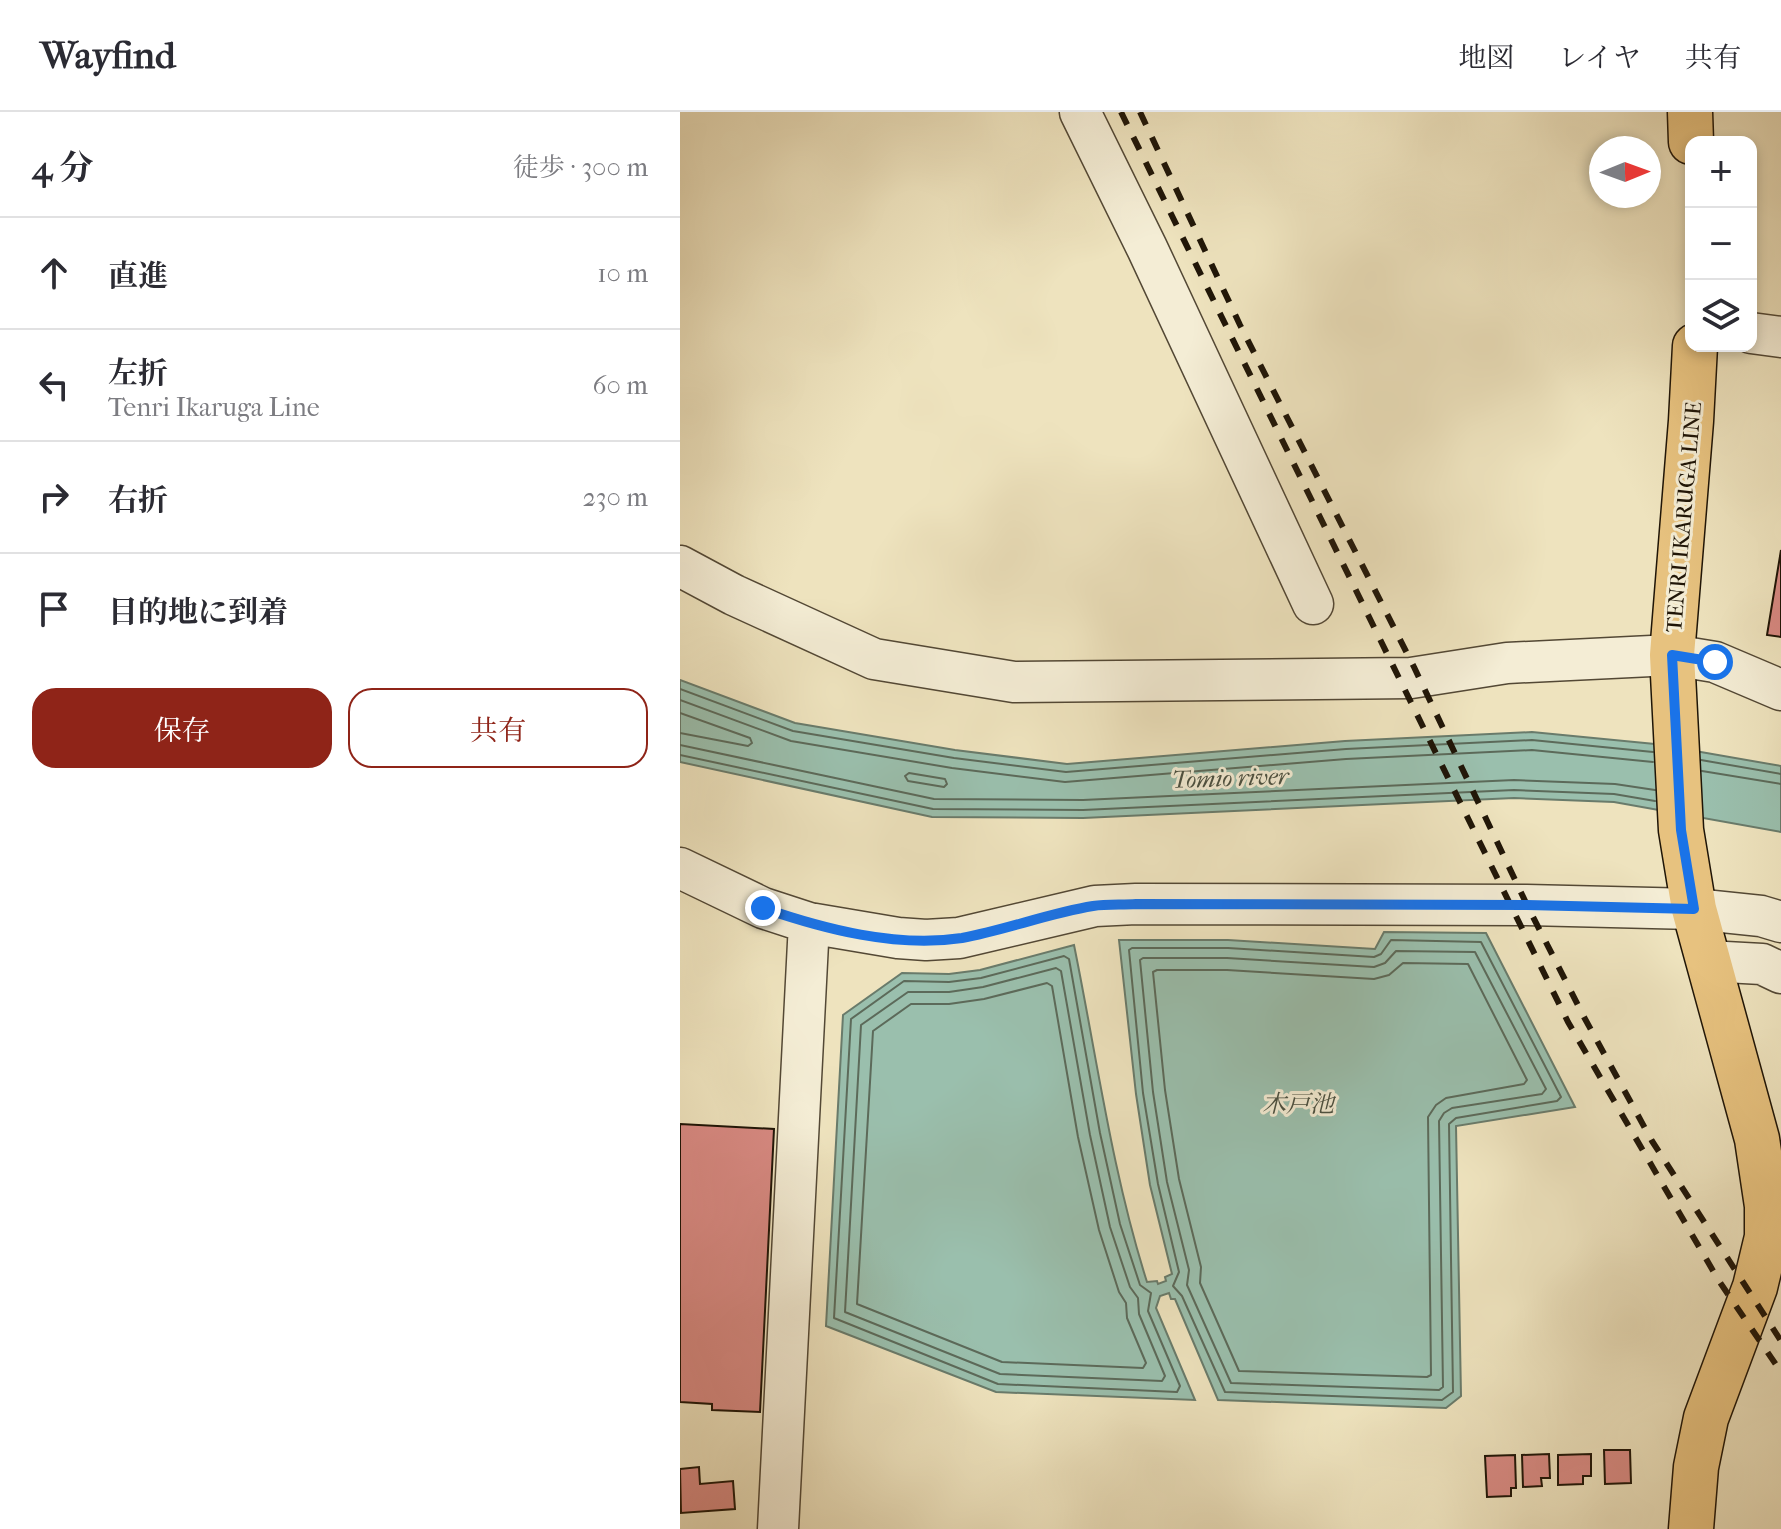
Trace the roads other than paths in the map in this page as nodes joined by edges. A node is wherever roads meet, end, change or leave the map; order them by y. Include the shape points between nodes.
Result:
1 (1080, 112) edge
2 (1690, 112) edge
3 (1691, 136) edge
4 (1757, 334) edge
5 (1781, 337) edge
6 (1695, 352) edge
7 (680, 566) edge
8 (1313, 604) dead end
9 (1672, 664) junction
10 (1781, 690) edge
11 (680, 868) edge
12 (1690, 891) junction
13 (1781, 922) edge
14 (809, 923) junction
15 (1707, 961) junction
16 (1781, 973) edge
17 (778, 1529) edge
18 (1691, 1529) edge

1 - 8 street
2 - 3 main road
4 - 5 street
6 - 9 main road, TENRI IKARUGA LINE
7 - 9 street via 874,659 1014,682 1411,678 1507,663
9 - 10 street via 1715,662
9 - 12 main road, TENRI IKARUGA LINE via 1680,816
11 - 14 street via 763,908
12 - 13 street
12 - 14 street via 1527,905 1095,906 959,938 926,940
12 - 15 main road, TENRI IKARUGA LINE
14 - 17 street
15 - 16 street via 1762,964
15 - 18 main road, TENRI IKARUGA LINE via 1757,1139 1767,1237 1755,1287 1706,1418

